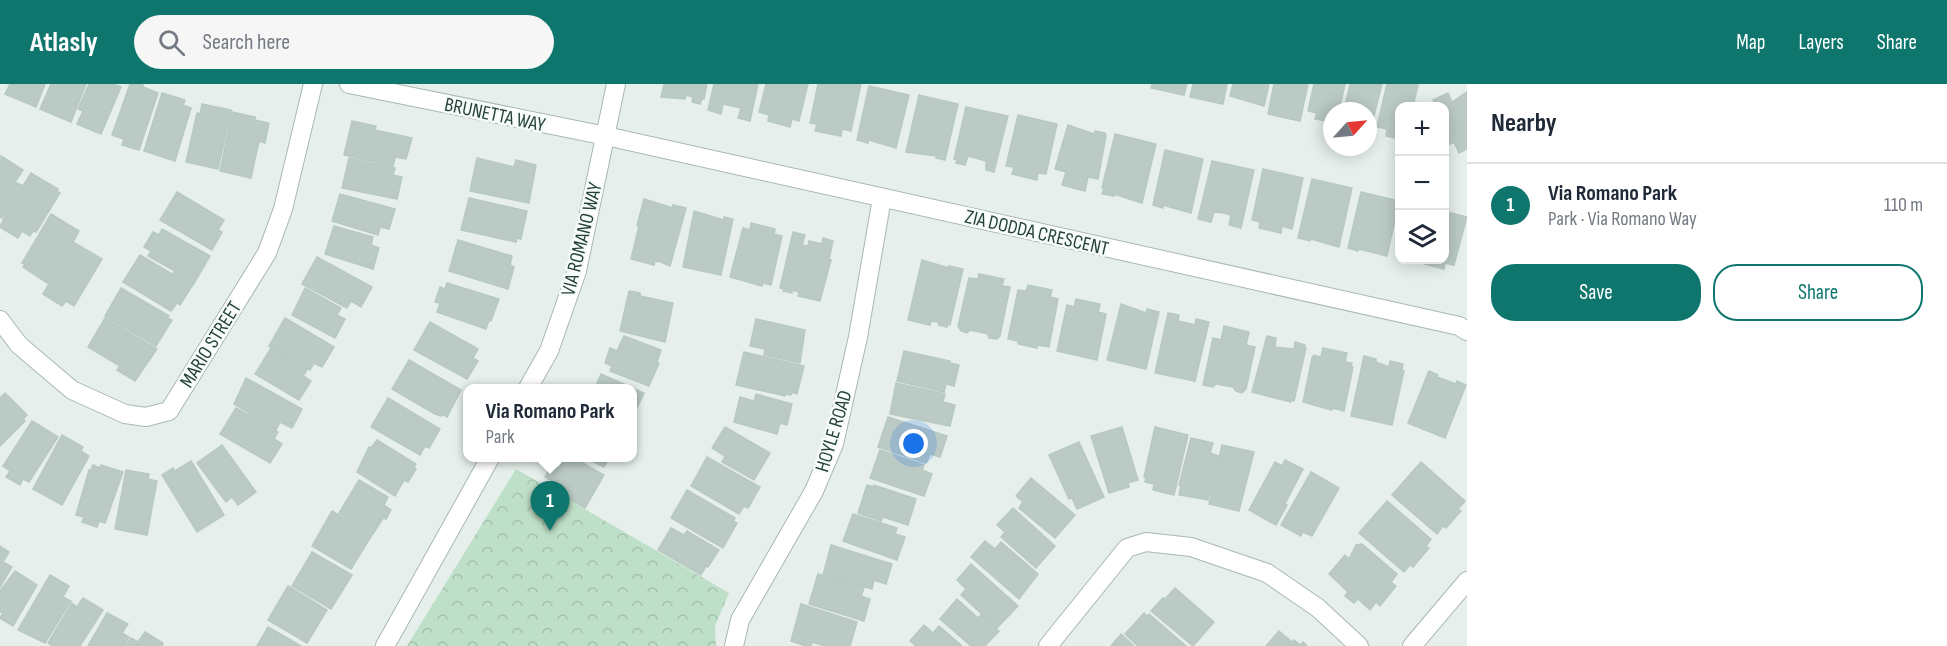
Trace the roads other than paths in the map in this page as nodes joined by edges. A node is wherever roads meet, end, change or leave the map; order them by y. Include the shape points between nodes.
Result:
1 (313, 84) edge
2 (349, 84) edge
3 (616, 84) edge
4 (606, 136) junction
5 (882, 198) junction
6 (0, 320) edge
7 (1467, 331) edge
8 (530, 384) edge
9 (488, 462) edge
10 (1467, 581) edge
11 (385, 646) edge
12 (734, 646) edge
13 (1048, 646) edge
14 (1359, 646) edge
15 (1412, 646) edge

1 - 6 street, MARIO STREET via 283,209 267,253 169,411 147,417 125,414 72,390 19,345
2 - 4 street, BRUNETTA WAY
3 - 4 street, VIA ROMANO WAY
4 - 5 street, ZIA DODDA CRESCENT
4 - 8 street, VIA ROMANO WAY via 577,271 549,351
5 - 7 street, ZIA DODDA CRESCENT via 1459,326
5 - 12 street, HOYLE ROAD via 858,337 834,444 814,490 740,620
9 - 11 street
10 - 15 street
13 - 14 street via 1127,548 1146,542 1191,547 1267,573 1318,608

